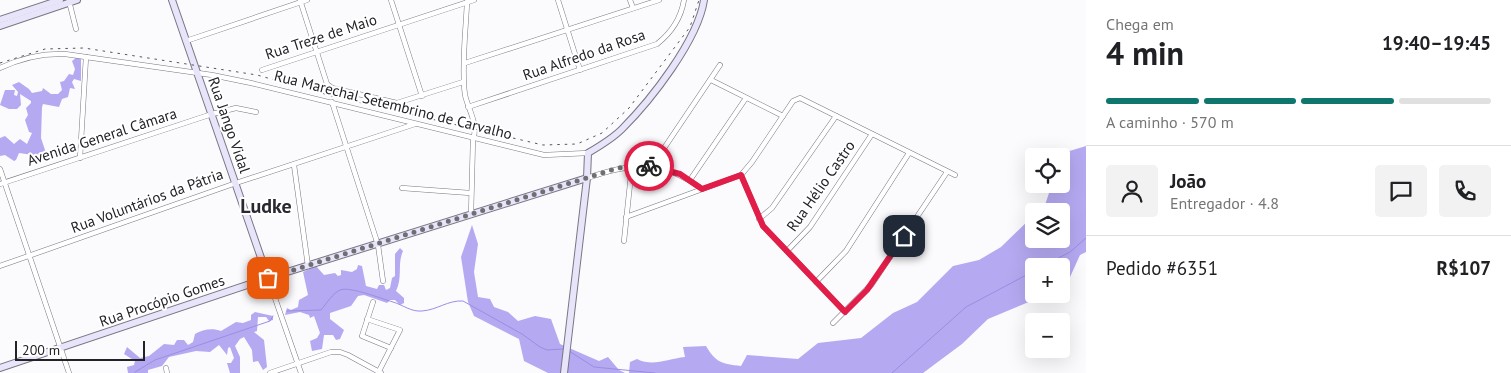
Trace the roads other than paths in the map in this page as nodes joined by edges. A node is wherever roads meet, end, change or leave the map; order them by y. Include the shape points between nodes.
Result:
1 (60, 0) edge
2 (77, 0) edge
3 (172, 0) edge
4 (307, 0) edge
5 (391, 0) edge
6 (474, 0) edge
7 (558, 0) edge
8 (630, 0) edge
9 (659, 0) edge
10 (684, 0) edge
11 (704, 0) edge
12 (69, 1) edge
13 (300, 1) edge
14 (467, 1) edge
15 (633, 8) junction
16 (13, 19) junction
17 (0, 20) edge
18 (399, 25) junction
19 (0, 26) edge
20 (76, 30) dead end
21 (568, 30) junction
22 (186, 41) junction
23 (316, 52) junction
24 (86, 57) junction
25 (465, 63) junction
26 (720, 65) dead end
27 (0, 68) edge
28 (262, 70) dead end
29 (580, 70) junction
30 (198, 73) junction
31 (711, 80) junction
32 (464, 82) junction
33 (422, 96) junction
34 (746, 98) junction
35 (332, 102) junction
36 (468, 107) junction
37 (256, 112) dead end
38 (212, 114) junction
39 (782, 116) junction
40 (836, 116) junction
41 (417, 123) junction
42 (476, 130) junction
43 (872, 134) junction
44 (473, 139) junction
45 (483, 141) junction
46 (346, 147) junction
47 (588, 153) junction
48 (910, 153) junction
49 (80, 158) junction
50 (294, 165) junction
51 (632, 165) junction
52 (652, 166) junction
53 (0, 169) edge
54 (947, 172) junction
55 (741, 175) junction
56 (955, 175) dead end
57 (587, 178) junction
58 (690, 180) junction
59 (3, 183) edge
60 (236, 183) junction
61 (402, 188) dead end
62 (702, 189) junction
63 (470, 193) junction
64 (471, 215) junction
65 (626, 217) junction
66 (759, 219) junction
67 (624, 241) dead end
68 (378, 245) junction
69 (788, 251) junction
70 (30, 256) junction
71 (0, 266) edge
72 (308, 266) junction
73 (268, 278) junction
74 (383, 281) dead end
75 (816, 282) junction
76 (373, 302) dead end
77 (845, 312) junction
78 (367, 319) junction
79 (833, 323) dead end
80 (61, 348) junction
81 (391, 348) junction
82 (297, 363) junction
83 (0, 368) edge
84 (70, 373) edge
85 (270, 373) edge
86 (301, 373) edge
87 (380, 373) edge
88 (564, 373) edge

1 - 16 street
2 - 12 street
3 - 22 street, Rua Jango Vidal
4 - 13 street
5 - 18 street
6 - 14 street, Rua Treze de Maio
7 - 21 street
8 - 15 street
9 - 15 street
10 - 29 street, Rua Alfredo da Rosa via 677,22 657,44
11 - 47 street via 688,42 650,97 622,129
12 - 16 street
12 - 20 street
13 - 22 street
13 - 23 street
14 - 18 street, Rua Treze de Maio
14 - 25 street
15 - 21 street
16 - 17 street
16 - 19 street
18 - 23 street, Rua Treze de Maio
18 - 33 street
21 - 25 street
21 - 29 street
22 - 30 street, Rua Jango Vidal
23 - 28 street, Rua Treze de Maio
23 - 33 street via 327,84 332,88 397,103
24 - 27 street, Rua Marechal Setembrino de Carvalho via 49,53
24 - 30 street, Rua Marechal Setembrino de Carvalho
24 - 49 street
25 - 32 street
26 - 31 street
29 - 36 street, Rua Alfredo da Rosa
30 - 35 street, Rua Marechal Setembrino de Carvalho
30 - 38 street, Rua Jango Vidal
31 - 34 street
31 - 52 street
32 - 33 street
32 - 36 street
34 - 39 street
34 - 58 street
35 - 41 street, Rua Marechal Setembrino de Carvalho
35 - 46 street
36 - 42 street
37 - 38 street, Avenida General Câmara via 236,108
38 - 49 street, Avenida General Câmara
38 - 60 street, Rua Jango Vidal
39 - 40 street via 800,98
39 - 55 street
40 - 43 street
40 - 66 street via 772,208
41 - 44 street, Rua Marechal Setembrino de Carvalho
41 - 46 street, Rua Voluntários da Pátria
42 - 44 street
42 - 45 street
43 - 48 street
43 - 69 street, Rua Hélio Castro via 810,227
44 - 45 street, Rua Marechal Setembrino de Carvalho
44 - 63 street
45 - 47 street, Rua Marechal Setembrino de Carvalho via 544,155
46 - 50 street, Rua Voluntários da Pátria
46 - 68 street
47 - 57 street
48 - 54 street
48 - 75 street via 846,251
49 - 59 street, Avenida General Câmara
50 - 60 street, Rua Voluntários da Pátria
50 - 72 street
51 - 52 street, Rua Procópio Gomes
51 - 57 street, Rua Procópio Gomes
51 - 65 street
52 - 58 street, Rua Procópio Gomes via 671,170
53 - 59 street
54 - 56 street
54 - 77 street via 872,284
55 - 62 street
55 - 66 street
57 - 64 street, Rua Procópio Gomes
57 - 88 street
58 - 62 street, Rua Procópio Gomes
59 - 70 street
60 - 70 street, Rua Voluntários da Pátria
60 - 73 street, Rua Jango Vidal
61 - 63 street
62 - 65 street
63 - 64 street
64 - 68 street, Rua Procópio Gomes
65 - 67 street
66 - 69 street
68 - 72 street, Rua Procópio Gomes
68 - 74 street
69 - 75 street
70 - 71 street, Rua Voluntários da Pátria
70 - 80 street
72 - 73 street, Rua Procópio Gomes
73 - 80 street, Rua Procópio Gomes
73 - 82 street, Rua Jango Vidal
75 - 77 street
76 - 78 street
77 - 79 street
78 - 81 street via 362,336
78 - 81 street via 399,328
80 - 83 street, Rua Procópio Gomes
80 - 84 street
81 - 87 street
82 - 85 street
82 - 86 street, Rua Jango Vidal
82 - 87 street via 340,352

